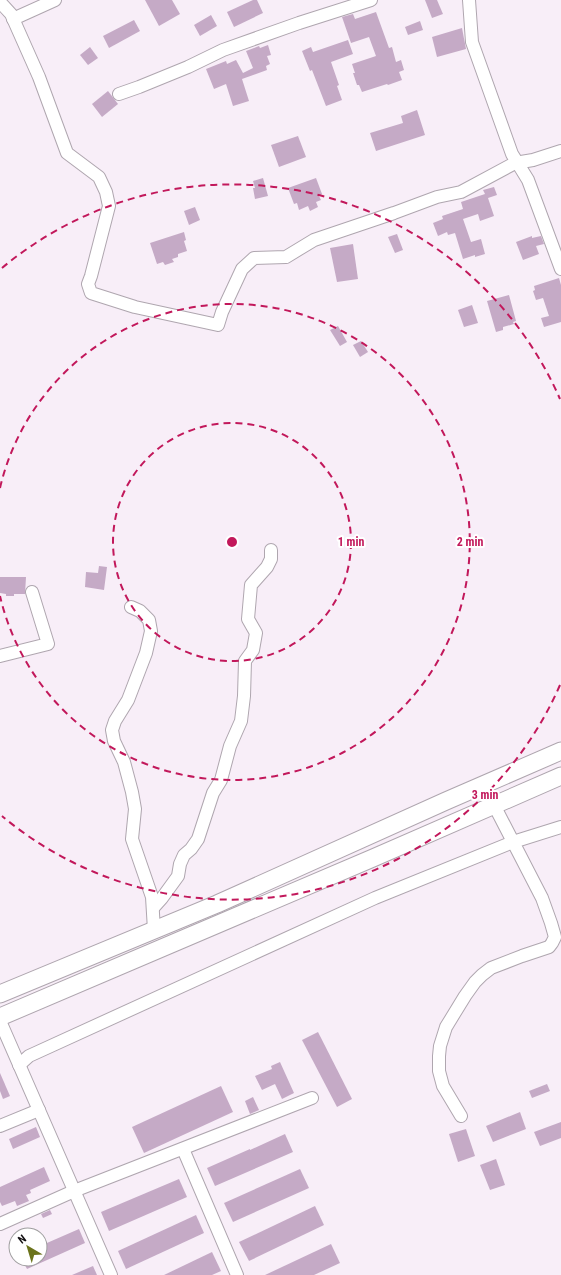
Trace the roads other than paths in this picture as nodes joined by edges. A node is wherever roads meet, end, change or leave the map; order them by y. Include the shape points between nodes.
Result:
1 (55, 0) edge
2 (371, 0) edge
3 (469, 0) edge
4 (0, 2) edge
5 (13, 19) junction
6 (119, 94) dead end
7 (561, 151) edge
8 (517, 162) junction
9 (561, 269) edge
10 (271, 550) dead end
11 (32, 592) dead end
12 (131, 607) dead end
13 (0, 656) edge
14 (561, 751) edge
15 (561, 776) edge
16 (494, 805) junction
17 (561, 827) edge
18 (513, 842) junction
19 (153, 908) junction
20 (154, 930) junction
21 (0, 994) edge
22 (0, 1017) edge
23 (0, 1021) edge
24 (19, 1065) junction
25 (312, 1098) dead end
26 (39, 1110) junction
27 (461, 1116) dead end
28 (0, 1126) edge
29 (183, 1149) junction
30 (74, 1191) junction
31 (0, 1224) edge
32 (111, 1275) edge
33 (237, 1275) edge

1 - 5 street
2 - 6 street via 223,50 181,70
3 - 8 street via 472,42
4 - 5 street
5 - 8 street via 67,153 99,177 106,192 109,206 88,284 92,293 135,307 218,326 242,269 254,258 286,257 314,240 436,197 461,192
7 - 8 street
8 - 9 street via 528,180
10 - 19 street via 271,559 267,567 251,585 248,619 256,633 253,650 245,661 242,721 230,746 221,780 213,793 198,839 184,855 178,876
11 - 13 street via 48,644
12 - 19 street via 140,611 149,620 151,631 134,686 112,730 132,792 135,809 132,838 152,897
14 - 20 highway
15 - 16 highway
16 - 18 street
16 - 22 highway
17 - 18 street
18 - 24 street via 375,898 29,1056
18 - 27 street via 542,898 555,937 549,947 491,968 482,975 465,996 446,1027 440,1046 439,1071 443,1086
19 - 20 street
20 - 21 highway
23 - 24 street
24 - 26 street
25 - 29 street
26 - 28 street
26 - 30 street
29 - 30 street
29 - 33 street
30 - 31 street
30 - 32 street

